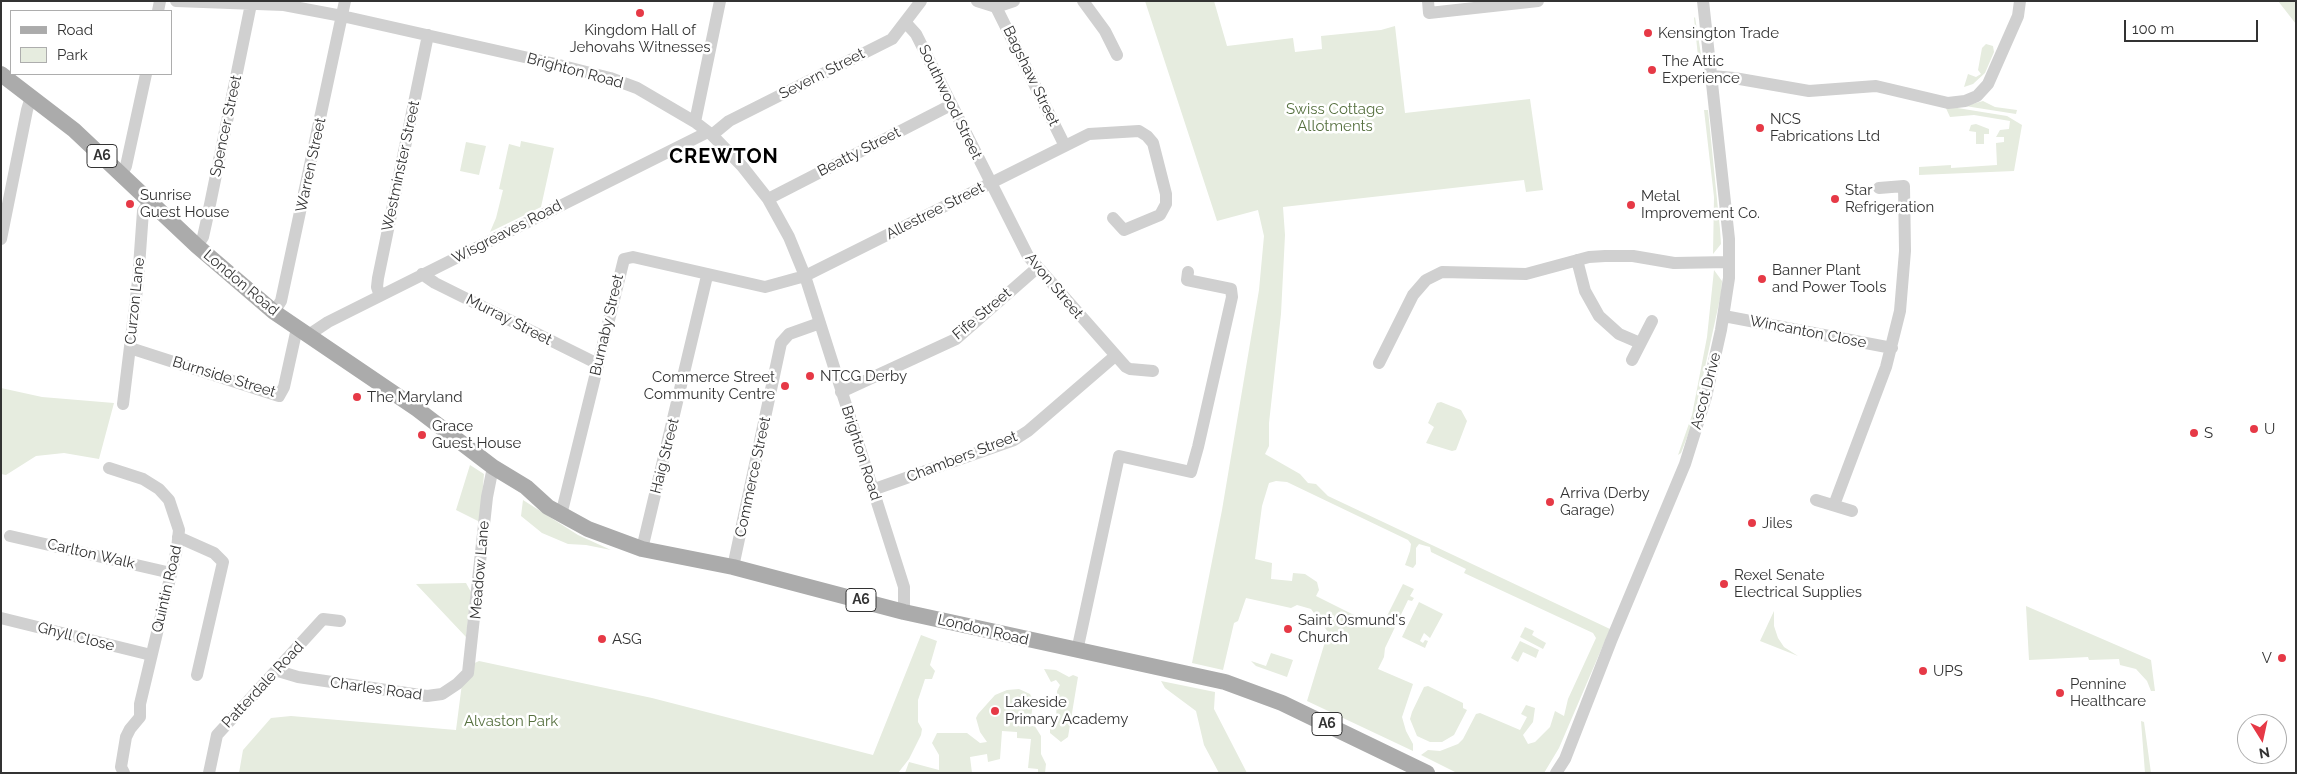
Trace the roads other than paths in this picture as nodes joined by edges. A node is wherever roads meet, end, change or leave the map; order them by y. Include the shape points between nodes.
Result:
1 (176, 1) edge
2 (345, 1) edge
3 (720, 1) edge
4 (921, 1) edge
5 (976, 1) edge
6 (1014, 1) edge
7 (1083, 1) edge
8 (1538, 1) edge
9 (1703, 1) edge
10 (2020, 1) edge
11 (251, 4) junction
12 (996, 7) junction
13 (1428, 7) edge
14 (342, 16) junction
15 (906, 23) junction
16 (428, 35) junction
17 (1116, 55) dead end
18 (1, 74) edge
19 (146, 75) edge
20 (1712, 76) junction
21 (31, 97) junction
22 (951, 105) junction
23 (695, 122) junction
24 (710, 133) junction
25 (1065, 146) junction
26 (122, 174) junction
27 (990, 183) junction
28 (1879, 188) dead end
29 (768, 199) junction
30 (150, 201) junction
31 (1113, 218) dead end
32 (1, 239) edge
33 (197, 246) junction
34 (1577, 260) junction
35 (1729, 262) junction
36 (1037, 268) junction
37 (1188, 272) dead end
38 (422, 274) junction
39 (707, 276) junction
40 (806, 276) junction
41 (380, 296) junction
42 (274, 312) junction
43 (1724, 316) junction
44 (1652, 321) dead end
45 (820, 323) junction
46 (302, 332) junction
47 (1640, 343) junction
48 (130, 348) junction
49 (1892, 348) junction
50 (1115, 356) junction
51 (1632, 360) dead end
52 (1378, 363) dead end
53 (598, 364) junction
54 (1153, 371) dead end
55 (842, 392) junction
56 (123, 404) dead end
57 (109, 468) dead end
58 (496, 469) junction
59 (872, 490) junction
60 (1816, 500) dead end
61 (1834, 505) junction
62 (1852, 511) dead end
63 (561, 515) junction
64 (10, 536) dead end
65 (178, 537) junction
66 (642, 549) junction
67 (733, 567) junction
68 (171, 573) junction
69 (904, 612) junction
70 (1, 618) edge
71 (340, 621) dead end
72 (1077, 651) junction
73 (151, 655) junction
74 (278, 671) junction
75 (468, 673) joint
76 (197, 675) dead end
77 (1565, 759) junction
78 (124, 773) edge
79 (209, 773) edge
80 (1427, 773) edge
81 (1556, 773) edge
82 (1565, 773) edge

1 - 11 street, Brighton Road
2 - 14 street, Warren Street
3 - 23 street
4 - 15 street, Severn Street
5 - 12 street
6 - 12 street
7 - 17 street via 1105,31
8 - 13 street
9 - 20 street, Ascot Drive
10 - 20 street via 2018,16 1984,90 1959,102 1948,103 1876,86 1809,91
11 - 14 street, Brighton Road via 284,5
11 - 33 street, Spencer Street via 203,237
12 - 25 street, Bagshaw Street
14 - 16 street, Brighton Road
14 - 42 street, Warren Street via 281,301
15 - 22 street, Southwood Street via 916,34
15 - 24 street, Severn Street via 892,39
16 - 23 street, Brighton Road via 610,78 637,88
16 - 41 street, Westminster Street via 380,269 377,287
18 - 21 main road, London Road / A6
19 - 26 street
20 - 35 street, Ascot Drive
21 - 26 main road, London Road / A6 via 74,130
21 - 32 street
22 - 27 street, Southwood Street
22 - 29 street, Beatty Street
23 - 24 street, Brighton Road
24 - 29 street, Brighton Road
24 - 38 street, Wisgreaves Road
25 - 27 street, Allestree Street
25 - 31 street, Allestree Street via 1099,132 1139,132 1150,139 1166,204 1160,215 1127,235
26 - 30 main road, London Road / A6
27 - 36 street, Avon Street via 1023,249
27 - 40 street, Allestree Street
28 - 49 street via 1904,186 1903,284
29 - 40 street, Brighton Road
30 - 33 main road, London Road / A6
30 - 48 street, Curzon Lane via 143,211
33 - 42 main road, London Road / A6
34 - 35 street via 1624,256 1674,263
34 - 47 street via 1585,291 1600,316 1619,334
34 - 52 street via 1526,274 1452,270 1437,273 1413,295
35 - 43 street, Ascot Drive
36 - 50 street, Avon Street
36 - 55 street, Fife Street via 956,338
37 - 72 street via 1187,280 1231,289 1232,297 1191,472 1119,456
38 - 41 street, Wisgreaves Road
38 - 53 street, Murray Street
39 - 40 street, Burnaby Street via 765,287
39 - 53 street, Burnaby Street via 633,257 624,260
39 - 66 street, Haig Street
40 - 45 street, Brighton Road
41 - 46 street, Wisgreaves Road
42 - 46 main road, London Road / A6
43 - 49 street, Wincanton Close
43 - 77 street, Ascot Drive via 1706,397 1685,464
44 - 47 street
45 - 55 street, Brighton Road
45 - 67 street, Commerce Street via 789,334 781,343
46 - 48 street, Burnside Street via 279,396
46 - 58 main road, London Road / A6 via 417,409
47 - 51 street
48 - 56 street, Curzon Lane
49 - 61 street
50 - 54 street, Avon Street via 1139,376
50 - 59 street, Chambers Street via 1014,440
53 - 63 street, Burnaby Street
55 - 59 street, Brighton Road
57 - 65 street, Quintin Road via 143,479 164,495 176,516
58 - 63 main road, London Road / A6 via 507,481
58 - 75 street, Meadow Lane via 487,497
59 - 69 street, Brighton Road via 904,587
60 - 61 street
61 - 62 street
63 - 66 main road, London Road / A6 via 603,536
64 - 68 street, Carlton Walk
65 - 68 street, Quintin Road
65 - 76 street via 214,553 223,562
66 - 67 main road, London Road / A6
67 - 69 main road, London Road / A6
68 - 73 street, Quintin Road
69 - 72 main road, London Road / A6
70 - 73 street, Ghyll Close
71 - 74 street, Patterdale Road via 323,619
72 - 80 main road, London Road / A6 via 1224,682 1282,703
73 - 78 street, Quintin Road via 140,717 126,737 121,767
74 - 75 street, Charles Road via 298,677 432,696 449,690
74 - 79 street, Patterdale Road via 217,736
77 - 81 street, Ascot Drive
77 - 82 street, Ascot Drive

